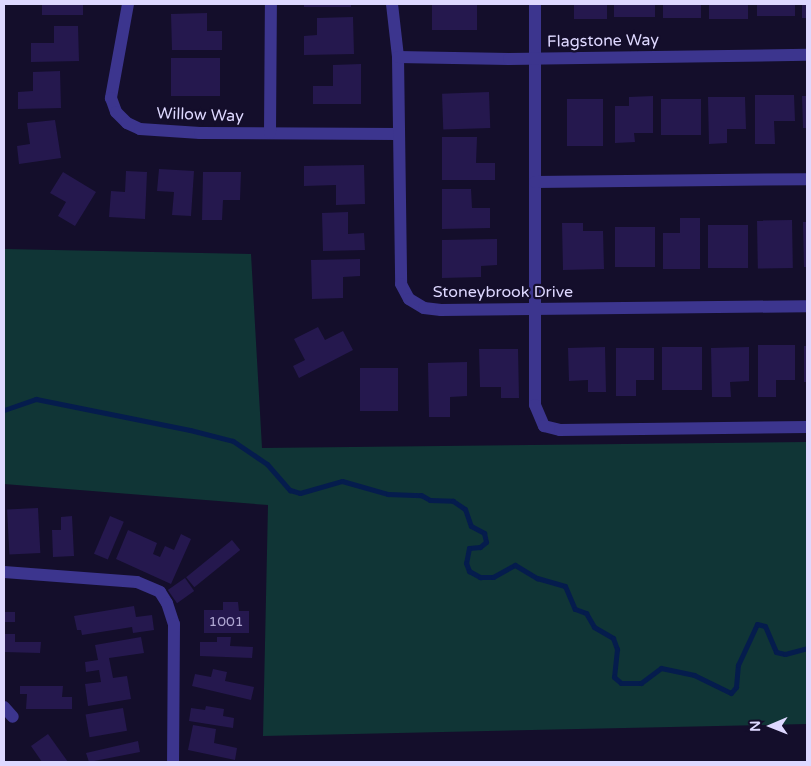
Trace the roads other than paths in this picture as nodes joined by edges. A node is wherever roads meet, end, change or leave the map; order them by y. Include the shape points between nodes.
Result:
1 (128, 4) edge
2 (271, 4) edge
3 (392, 4) edge
4 (535, 4) edge
5 (807, 55) edge
6 (398, 57) junction
7 (535, 58) junction
8 (270, 133) junction
9 (399, 134) junction
10 (807, 179) edge
11 (535, 182) junction
12 (807, 306) edge
13 (535, 309) junction
14 (807, 427) edge
15 (4, 572) edge
16 (4, 706) edge
17 (13, 717) dead end
18 (173, 762) edge

1 - 8 street, Willow Way via 111,98 116,112 127,123 150,130
2 - 8 street
3 - 6 street, Stoneybrook Drive
4 - 7 street
5 - 7 street, Flagstone Way
6 - 7 street, Flagstone Way
6 - 9 street, Stoneybrook Drive
7 - 11 street
8 - 9 street, Willow Way
9 - 13 street, Stoneybrook Drive via 401,284 409,299 432,309
10 - 11 street
11 - 13 street
12 - 13 street, Stoneybrook Drive
13 - 14 street via 535,405 544,426 560,430
15 - 18 street via 137,582 160,592 174,624
16 - 17 street

